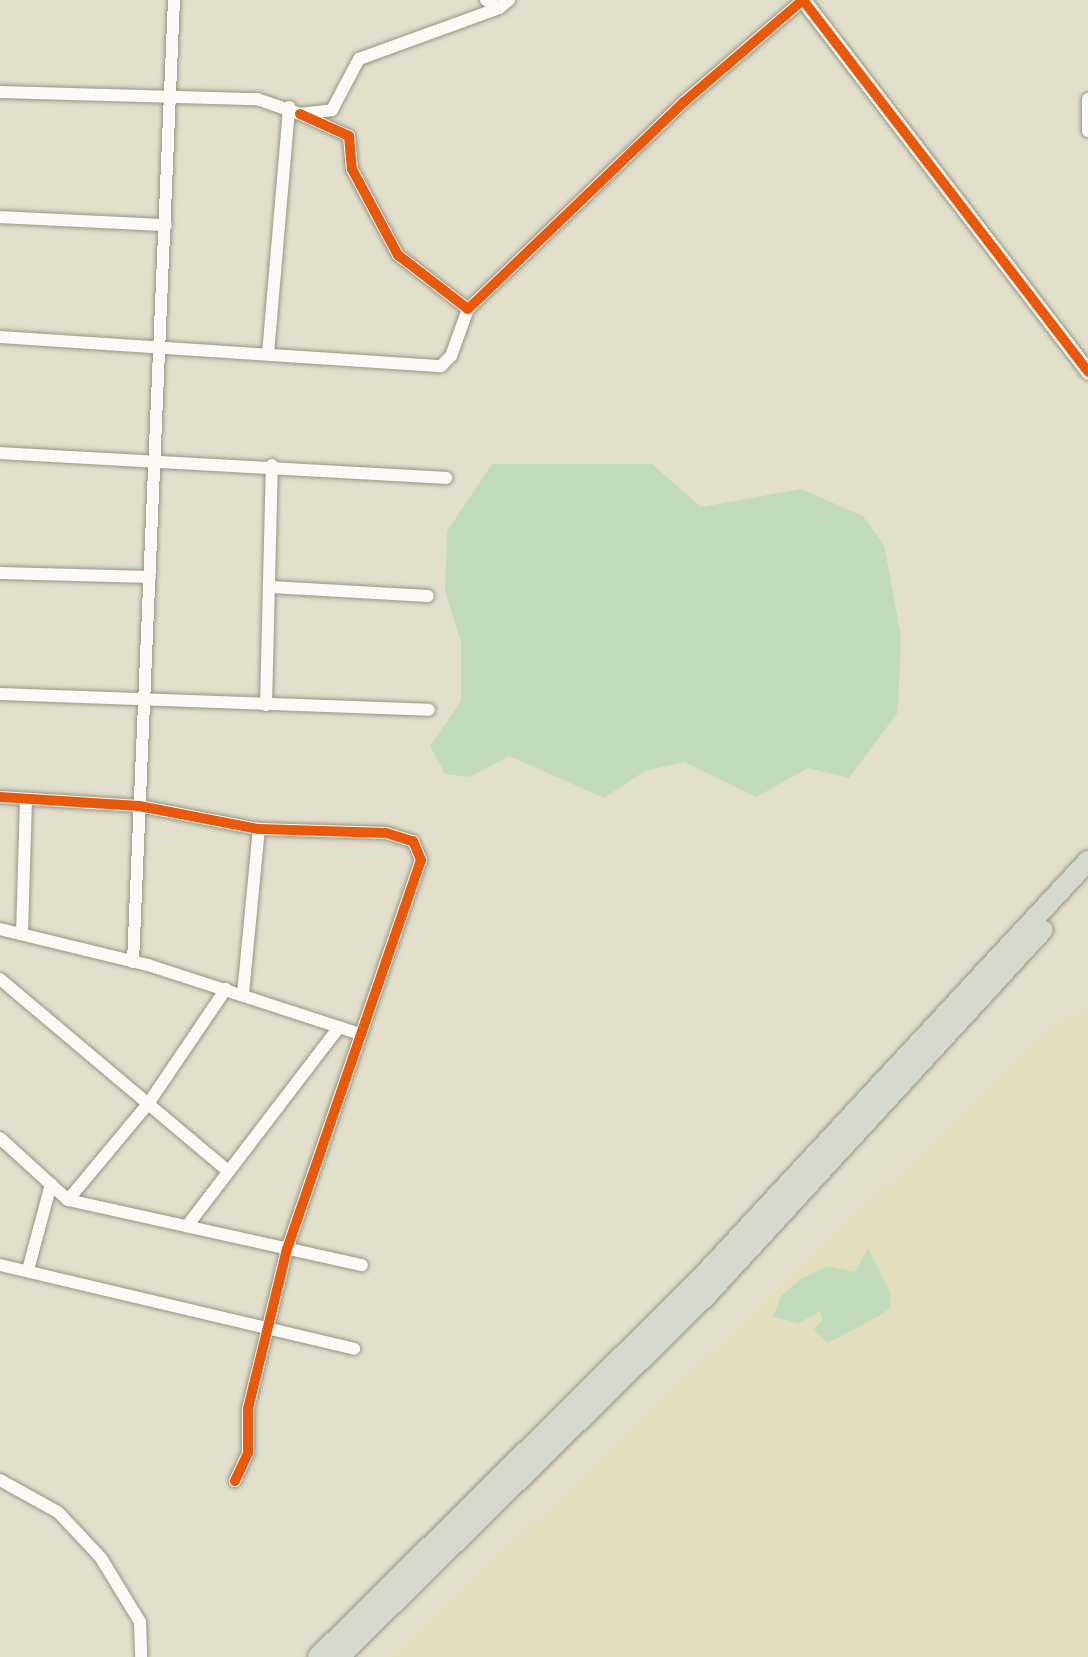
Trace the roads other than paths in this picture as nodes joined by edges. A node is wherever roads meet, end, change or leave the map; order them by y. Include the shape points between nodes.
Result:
1 (174, 0) edge
2 (486, 0) edge
3 (803, 0) edge
4 (504, 4) edge
5 (0, 92) edge
6 (172, 97) junction
7 (1088, 99) edge
8 (294, 111) junction
9 (1088, 131) edge
10 (0, 216) edge
11 (166, 225) junction
12 (468, 309) junction
13 (0, 337) edge
14 (160, 344) junction
15 (268, 354) junction
16 (1088, 372) edge
17 (0, 453) edge
18 (155, 461) junction
19 (272, 465) junction
20 (446, 478) dead end
21 (0, 573) edge
22 (150, 577) junction
23 (271, 587) junction
24 (428, 596) dead end
25 (0, 694) edge
26 (144, 700) junction
27 (266, 705) junction
28 (429, 710) dead end
29 (0, 797) edge
30 (26, 800) junction
31 (139, 806) junction
32 (259, 828) junction
33 (1088, 862) edge
34 (1088, 880) edge
35 (0, 930) edge
36 (22, 934) junction
37 (133, 962) junction
38 (0, 979) edge
39 (226, 989) junction
40 (244, 994) junction
41 (339, 1027) junction
42 (357, 1033) junction
43 (148, 1104) junction
44 (0, 1138) edge
45 (227, 1170) junction
46 (50, 1184) junction
47 (68, 1200) junction
48 (186, 1226) junction
49 (287, 1249) junction
50 (362, 1265) dead end
51 (0, 1266) edge
52 (28, 1270) junction
53 (269, 1330) junction
54 (354, 1349) dead end
55 (0, 1480) edge
56 (234, 1481) dead end
57 (141, 1651) edge
58 (130, 1657) edge
59 (318, 1657) edge
60 (339, 1657) edge

1 - 6 street
2 - 4 street
3 - 12 street via 684,102
3 - 16 street
4 - 8 street via 360,59 332,110
5 - 6 street
6 - 8 street via 257,99
6 - 11 street
7 - 9 street
8 - 12 street via 349,136 352,169 398,255
8 - 15 street
10 - 11 street
11 - 14 street
12 - 15 street via 441,366
13 - 14 street
14 - 15 street
14 - 18 street
17 - 18 street
18 - 19 street
18 - 22 street
19 - 20 street
19 - 23 street
21 - 22 street
22 - 26 street
23 - 24 street
23 - 27 street
25 - 26 street
26 - 27 street
26 - 31 street
27 - 28 street
29 - 30 street
30 - 31 street
30 - 36 street
31 - 32 street
31 - 37 street
32 - 40 street
32 - 42 street via 386,833 413,841 421,860
33 - 59 highway via 647,1335
34 - 60 highway via 706,1295
35 - 36 street
36 - 37 street
37 - 39 street
38 - 43 street
39 - 40 street
39 - 43 street
40 - 41 street
41 - 42 street
41 - 45 street
42 - 49 street
43 - 45 street
43 - 47 street
44 - 46 street
45 - 48 street
46 - 47 street
46 - 52 street
47 - 48 street
48 - 49 street
49 - 50 street
49 - 53 street
51 - 52 street
52 - 53 street
53 - 54 street
53 - 56 street via 248,1409 248,1452
55 - 57 street via 58,1512 101,1558 140,1622
57 - 58 street

